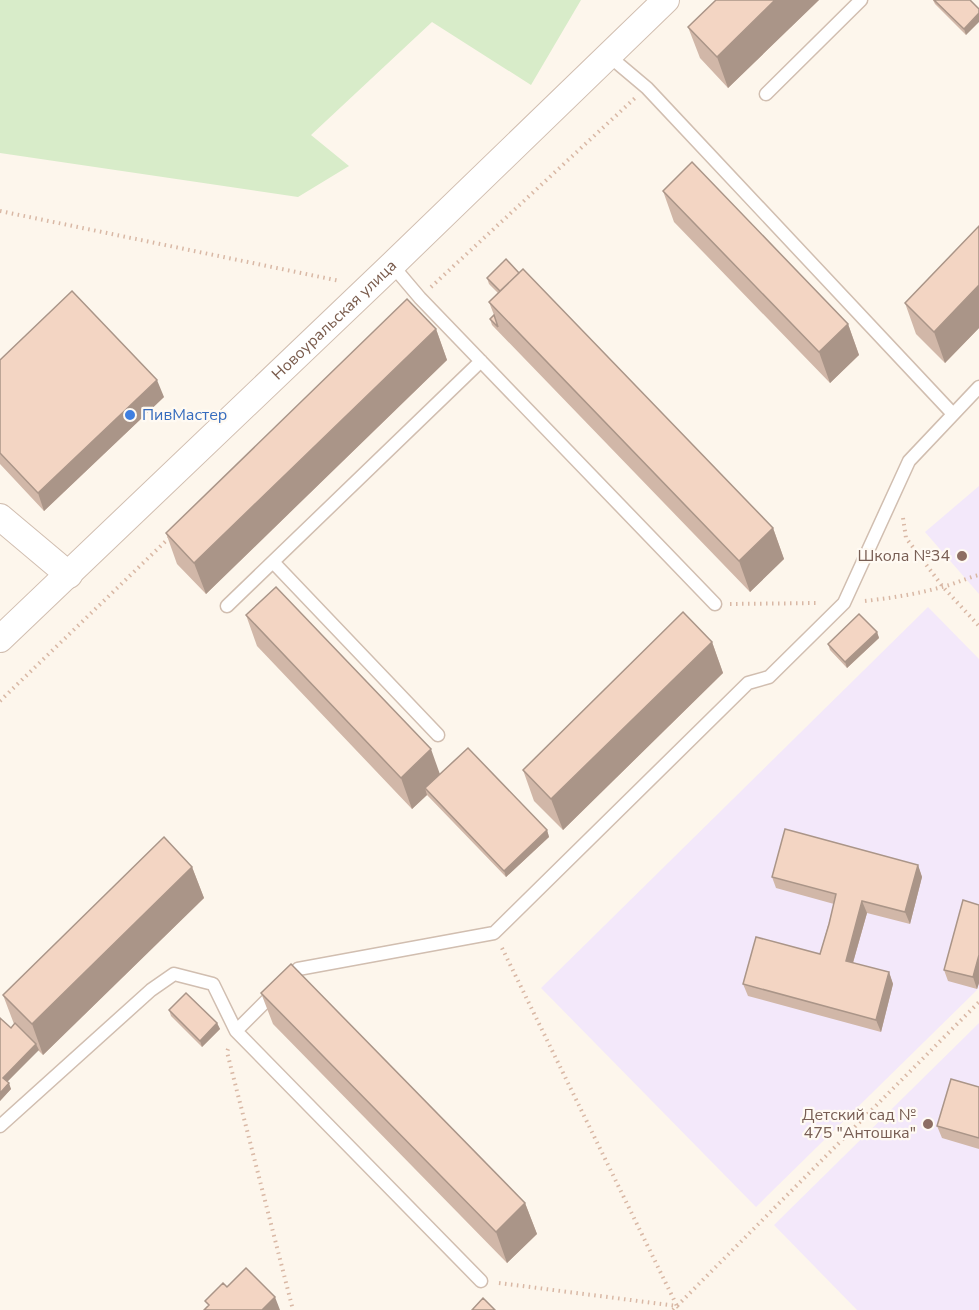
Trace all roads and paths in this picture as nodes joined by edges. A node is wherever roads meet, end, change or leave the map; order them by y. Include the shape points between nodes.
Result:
1 (666, 0) edge
2 (861, 0) edge
3 (609, 56) junction
4 (646, 88) junction
5 (766, 94) dead end
6 (0, 211) edge
7 (392, 266) junction
8 (369, 287) junction
9 (420, 298) junction
10 (481, 361) junction
11 (979, 387) edge
12 (953, 414) junction
13 (902, 511) dead end
14 (0, 517) edge
15 (172, 536) edge
16 (273, 562) junction
17 (69, 575) junction
18 (715, 604) dead end
19 (227, 606) dead end
20 (979, 626) edge
21 (0, 639) edge
22 (0, 701) edge
23 (438, 735) dead end
24 (494, 933) junction
25 (979, 1002) edge
26 (236, 1032) junction
27 (0, 1126) edge
28 (481, 1281) joint
29 (677, 1309) edge
30 (293, 1310) edge

1 - 3 street, Новоуральская улица
2 - 5 lane
3 - 4 lane
3 - 7 street, Новоуральская улица
4 - 9 path
4 - 12 lane
6 - 8 path
7 - 8 street, Новоуральская улица
7 - 9 lane
8 - 17 street, Новоуральская улица
9 - 10 lane
10 - 16 lane
10 - 18 lane
11 - 12 lane
12 - 24 lane via 909,460 844,603 769,677 748,683
13 - 20 path via 906,538
14 - 17 street
15 - 22 path
16 - 19 lane
16 - 23 lane
17 - 21 street, Новоуральская улица
24 - 26 lane via 298,969
24 - 29 path
25 - 29 path
26 - 27 lane via 213,984 174,974 151,990
26 - 28 lane
26 - 30 path via 227,1052
28 - 29 path

